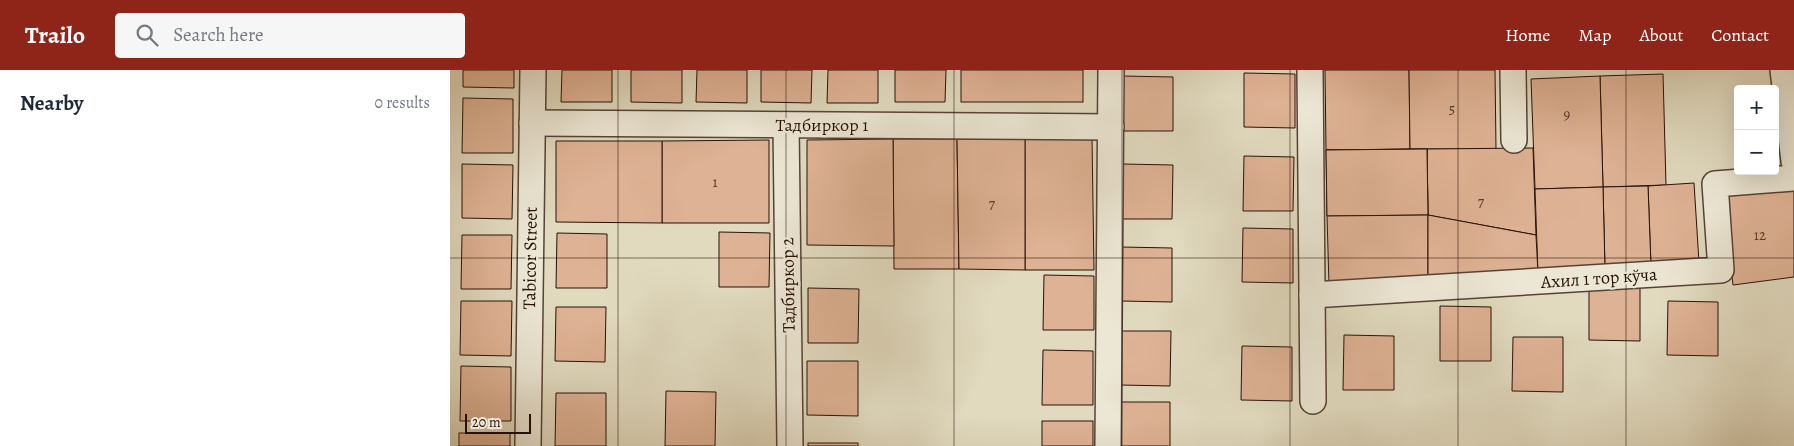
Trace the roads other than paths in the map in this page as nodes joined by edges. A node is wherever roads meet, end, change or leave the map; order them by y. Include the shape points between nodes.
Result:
1 (533, 70) edge
2 (1111, 70) edge
3 (1310, 70) edge
4 (1513, 70) edge
5 (1783, 70) edge
6 (532, 123) junction
7 (786, 125) junction
8 (1111, 127) junction
9 (1514, 140) dead end
10 (1794, 161) edge
11 (1794, 178) edge
12 (1312, 295) junction
13 (1313, 401) dead end
14 (528, 446) edge
15 (790, 446) edge
16 (1108, 446) edge

1 - 6 street, Tabicor Street
2 - 8 street
3 - 12 street
4 - 9 street
5 - 10 street
6 - 7 street, Тадбиркор 1
6 - 14 street, Tabicor Street
7 - 8 street, Тадбиркор 1
7 - 15 street, Тадбиркор 2
8 - 16 street
11 - 12 street, Ахил 1 тор кўча via 1715,184 1721,270
12 - 13 street

